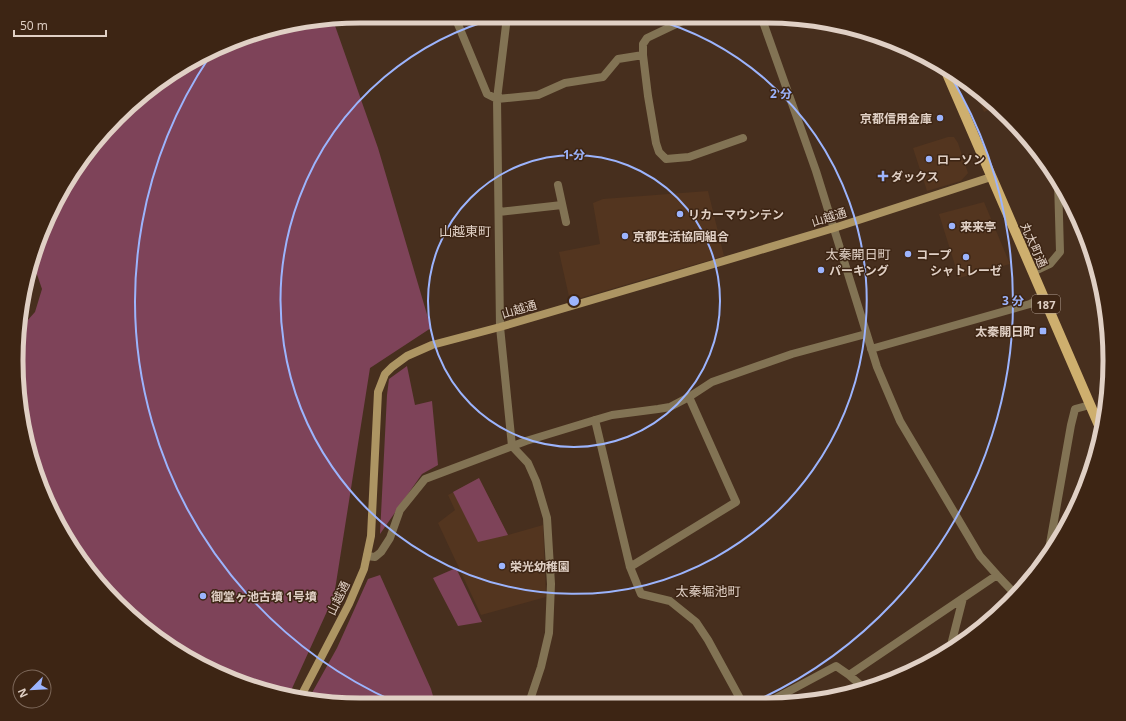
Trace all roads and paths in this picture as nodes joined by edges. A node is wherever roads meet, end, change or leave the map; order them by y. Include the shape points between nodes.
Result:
1 (457, 23) edge
2 (506, 23) edge
3 (678, 23) edge
4 (763, 23) edge
5 (643, 55) junction
6 (948, 77) edge
7 (497, 99) junction
8 (743, 138) dead end
9 (991, 177) junction
10 (558, 185) dead end
11 (1058, 193) edge
12 (562, 205) junction
13 (499, 212) junction
14 (566, 222) dead end
15 (834, 228) junction
16 (1032, 272) junction
17 (1043, 298) junction
18 (500, 327) junction
19 (866, 334) junction
20 (871, 349) junction
21 (689, 397) junction
22 (1090, 405) junction
23 (595, 420) junction
24 (1098, 422) edge
25 (512, 446) junction
26 (1050, 541) edge
27 (367, 556) junction
28 (630, 567) junction
29 (997, 576) junction
30 (1012, 591) edge
31 (963, 598) junction
32 (952, 642) edge
33 (849, 675) junction
34 (860, 684) edge
35 (303, 693) edge
36 (777, 697) edge
37 (531, 698) edge
38 (740, 698) edge

1 - 7 street via 487,94
2 - 7 street
3 - 5 street via 647,38 643,44
4 - 15 street
5 - 7 street via 618,59 603,77 566,83 538,95
5 - 8 street via 656,143 662,156 666,159 689,157
6 - 9 main road, 丸太町通 / 187
7 - 13 street
9 - 15 street, 山越通
9 - 16 main road, 丸太町通 / 187
10 - 12 street
11 - 16 street via 1060,252 1050,264
12 - 13 street
12 - 14 street
13 - 18 street
15 - 18 street, 山越通
15 - 19 street
16 - 17 main road, 丸太町通 / 187
17 - 20 street via 1030,304
17 - 22 main road, 丸太町通 / 187
18 - 25 street
18 - 27 street, 山越通 via 423,348 399,360 385,374 378,392 371,536
19 - 20 street
19 - 21 street via 792,354 712,382
20 - 29 street via 900,421 980,556
21 - 23 street via 670,407 612,415
21 - 28 street via 736,502
22 - 24 main road, 丸太町通 / 187
22 - 26 street via 1076,409 1071,425
23 - 25 street
23 - 28 street
25 - 27 street via 425,479 400,510 390,538 381,552 375,557
25 - 37 street via 528,463 547,518 551,584 549,633
27 - 35 street, 山越通 via 362,575
28 - 38 street via 641,594 670,601 696,622
29 - 30 street
29 - 31 street
31 - 32 street
31 - 33 street
33 - 34 street
33 - 36 street via 836,666

